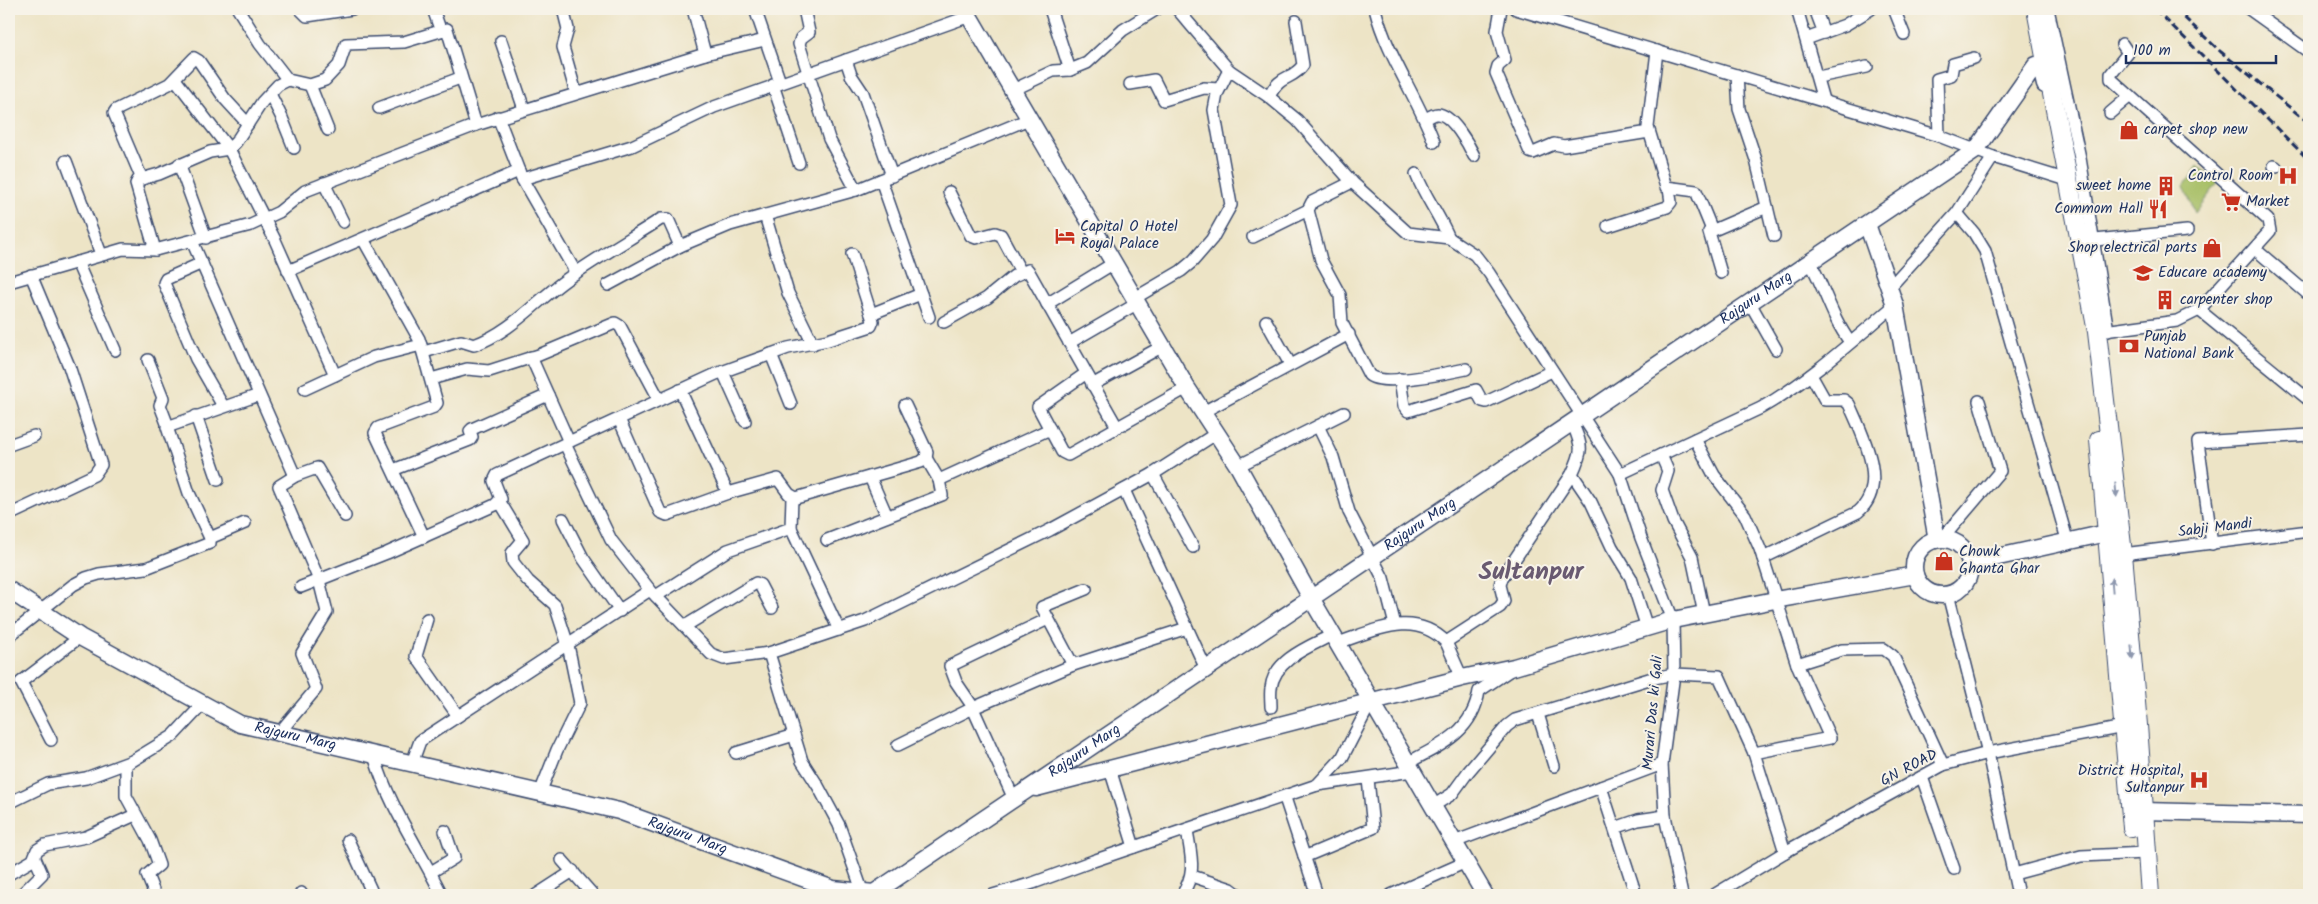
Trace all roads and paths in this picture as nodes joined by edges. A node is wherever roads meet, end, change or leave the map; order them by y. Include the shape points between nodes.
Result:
1 (238, 9) edge
2 (300, 9) edge
3 (352, 9) edge
4 (433, 9) edge
5 (563, 9) edge
6 (693, 9) edge
7 (755, 9) edge
8 (804, 9) edge
9 (1050, 9) edge
10 (1158, 9) edge
11 (1177, 9) edge
12 (1375, 9) edge
13 (1501, 9) edge
14 (1516, 9) edge
15 (1797, 9) edge
16 (1815, 9) edge
17 (1871, 9) edge
18 (1894, 9) edge
19 (2029, 9) edge
20 (2036, 9) edge
21 (2048, 9) edge
22 (2249, 9) edge
23 (967, 13) edge
24 (1550, 14) edge
25 (1296, 21) dead end
26 (440, 29) junction
27 (1824, 33) junction
28 (1904, 34) dead end
29 (766, 40) junction
30 (1806, 40) junction
31 (501, 41) dead end
32 (2122, 44) dead end
33 (1657, 51) junction
34 (2309, 52) edge
35 (705, 54) junction
36 (1974, 58) dead end
37 (846, 60) junction
38 (2038, 65) junction
39 (1867, 67) dead end
40 (1070, 70) junction
41 (1229, 70) junction
42 (808, 73) junction
43 (1737, 75) junction
44 (1818, 77) junction
45 (460, 78) junction
46 (175, 79) junction
47 (288, 80) junction
48 (776, 84) junction
49 (1130, 84) dead end
50 (310, 85) junction
51 (1219, 89) junction
52 (1013, 90) junction
53 (576, 93) junction
54 (270, 94) junction
55 (2130, 96) junction
56 (1269, 97) junction
57 (1823, 100) junction
58 (379, 108) dead end
59 (524, 109) junction
60 (2110, 113) dead end
61 (498, 117) junction
62 (1029, 119) junction
63 (1426, 119) junction
64 (248, 124) junction
65 (476, 125) junction
66 (328, 130) dead end
67 (1649, 132) junction
68 (1939, 136) junction
69 (1434, 142) dead end
70 (294, 148) dead end
71 (229, 149) junction
72 (1976, 150) junction
73 (1474, 156) dead end
74 (1993, 157) junction
75 (66, 161) dead end
76 (799, 163) dead end
77 (179, 164) junction
78 (1416, 174) dead end
79 (521, 175) junction
80 (892, 176) junction
81 (142, 179) junction
82 (2064, 179) junction
83 (881, 180) junction
84 (1352, 182) junction
85 (324, 183) junction
86 (1669, 189) junction
87 (856, 190) junction
88 (949, 192) dead end
89 (1767, 207) junction
90 (1308, 210) junction
91 (1957, 213) junction
92 (765, 215) junction
93 (264, 220) junction
94 (343, 222) dead end
95 (1867, 224) junction
96 (1608, 226) dead end
97 (1712, 230) junction
98 (2186, 231) dead end
99 (1774, 236) dead end
100 (1253, 237) dead end
101 (206, 238) junction
102 (1449, 238) junction
103 (363, 239) junction
104 (2095, 240) junction
105 (192, 241) junction
106 (680, 246) junction
107 (2255, 249) junction
108 (155, 250) junction
109 (101, 254) junction
110 (852, 254) dead end
111 (77, 262) junction
112 (1810, 262) junction
113 (1114, 263) junction
114 (202, 264) junction
115 (288, 271) junction
116 (1021, 272) junction
117 (576, 273) junction
118 (1721, 273) dead end
119 (31, 275) junction
120 (9, 282) edge
121 (608, 285) dead end
122 (1890, 287) junction
123 (921, 294) junction
124 (2309, 294) edge
125 (1136, 301) junction
126 (1750, 303) junction
127 (1047, 304) junction
128 (1895, 305) junction
129 (2199, 310) junction
130 (872, 314) junction
131 (929, 317) dead end
132 (1266, 321) dead end
133 (944, 322) dead end
134 (2100, 329) junction
135 (1348, 334) junction
136 (1850, 342) junction
137 (812, 344) junction
138 (1069, 344) junction
139 (1163, 346) junction
140 (422, 349) junction
141 (1776, 349) dead end
142 (116, 350) dead end
143 (771, 354) junction
144 (531, 357) junction
145 (148, 360) dead end
146 (1290, 364) junction
147 (1466, 369) dead end
148 (1552, 370) junction
149 (722, 372) junction
150 (335, 374) junction
151 (1085, 374) junction
152 (1811, 375) junction
153 (431, 379) junction
154 (1400, 379) junction
155 (1092, 385) junction
156 (1187, 388) junction
157 (305, 389) dead end
158 (680, 390) junction
159 (260, 395) junction
160 (548, 395) junction
161 (659, 399) junction
162 (2309, 400) edge
163 (1979, 401) dead end
164 (791, 404) dead end
165 (905, 405) dead end
166 (223, 406) junction
167 (1203, 412) junction
168 (1344, 413) dead end
169 (196, 416) junction
170 (1577, 418) junction
171 (619, 419) junction
172 (745, 421) dead end
173 (168, 426) junction
174 (1318, 426) junction
175 (1117, 427) junction
176 (1050, 429) junction
177 (1217, 433) junction
178 (2309, 435) edge
179 (34, 436) dead end
180 (1695, 439) junction
181 (567, 443) junction
182 (9, 445) edge
183 (1661, 455) junction
184 (926, 458) junction
185 (1238, 466) junction
186 (393, 470) junction
187 (1153, 474) junction
188 (1572, 474) junction
189 (1620, 474) junction
190 (295, 476) junction
191 (870, 477) junction
192 (218, 480) dead end
193 (939, 480) junction
194 (1124, 490) junction
195 (728, 493) junction
196 (792, 497) junction
197 (500, 502) junction
198 (9, 515) edge
199 (345, 516) dead end
200 (887, 516) junction
201 (563, 519) dead end
202 (245, 523) dead end
203 (791, 528) junction
204 (2309, 531) edge
205 (2114, 532) junction
206 (424, 537) junction
207 (210, 538) junction
208 (1940, 539) junction
209 (827, 540) dead end
210 (2068, 542) junction
211 (2212, 544) junction
212 (1193, 547) dead end
213 (2123, 554) junction
214 (1372, 557) junction
215 (1763, 558) junction
216 (1971, 563) junction
217 (1915, 576) junction
218 (319, 580) junction
219 (301, 587) dead end
220 (1086, 588) dead end
221 (9, 590) edge
222 (653, 593) junction
223 (1948, 594) junction
224 (1310, 598) junction
225 (1775, 600) junction
226 (772, 608) dead end
227 (42, 611) junction
228 (620, 611) junction
229 (1704, 614) junction
230 (427, 619) dead end
231 (1048, 619) junction
232 (1673, 620) junction
233 (1395, 625) junction
234 (685, 626) junction
235 (1187, 628) junction
236 (1647, 628) junction
237 (838, 630) junction
238 (9, 636) edge
239 (80, 637) junction
240 (1334, 639) junction
241 (1446, 642) junction
242 (568, 645) junction
243 (769, 653) junction
244 (1798, 664) junction
245 (1073, 665) junction
246 (1514, 667) junction
247 (1206, 669) junction
248 (1674, 674) junction
249 (1462, 678) junction
250 (1372, 702) junction
251 (203, 704) junction
252 (973, 708) junction
253 (1271, 708) dead end
254 (1538, 714) junction
255 (458, 716) junction
256 (2132, 726) junction
257 (279, 733) junction
258 (794, 735) junction
259 (51, 740) dead end
260 (898, 745) dead end
261 (736, 753) dead end
262 (1754, 753) junction
263 (1988, 753) junction
264 (374, 755) junction
265 (412, 763) junction
266 (126, 764) junction
267 (1662, 764) junction
268 (1943, 765) junction
269 (1554, 766) dead end
270 (1410, 767) junction
271 (1110, 769) junction
272 (1922, 777) junction
273 (1368, 779) junction
274 (1317, 785) junction
275 (1601, 787) junction
276 (540, 793) junction
277 (1019, 795) junction
278 (1285, 798) junction
279 (9, 803) edge
280 (1433, 806) junction
281 (2143, 811) junction
282 (135, 815) junction
283 (2309, 815) edge
284 (1665, 816) junction
285 (1614, 828) junction
286 (1187, 830) junction
287 (445, 831) dead end
288 (348, 840) dead end
289 (1454, 842) junction
290 (1134, 848) junction
291 (1785, 852) junction
292 (2140, 854) junction
293 (1304, 857) junction
294 (35, 858) junction
295 (562, 860) dead end
296 (1466, 862) junction
297 (1954, 869) dead end
298 (10, 870) edge
299 (573, 871) junction
300 (431, 872) junction
301 (2014, 874) junction
302 (1192, 876) junction
303 (1033, 884) junction
304 (872, 894) edge
305 (20, 895) edge
306 (155, 895) edge
307 (368, 895) edge
308 (442, 895) edge
309 (536, 895) edge
310 (593, 895) edge
311 (993, 895) edge
312 (1038, 895) edge
313 (1182, 895) edge
314 (1239, 895) edge
315 (1317, 895) edge
316 (1392, 895) edge
317 (1485, 895) edge
318 (1636, 895) edge
319 (1682, 895) edge
320 (1714, 895) edge
321 (2018, 895) edge
322 (2138, 895) edge
323 (2150, 895) edge

1 - 47 street
2 - 3 street via 307,16
4 - 26 street
5 - 53 street via 568,29 563,47
6 - 35 street
7 - 29 street
8 - 42 street via 809,32 800,38 799,44
9 - 40 street
10 - 40 street via 1123,30 1093,59
11 - 41 street
12 - 63 street via 1390,49
13 - 67 street via 1497,31 1505,60 1496,73 1530,152 1556,144 1564,146
14 - 24 street
15 - 30 street
16 - 27 street
17 - 27 street
18 - 28 street
19 - 38 street
20 - 134 main road
21 - 104 street
22 - 34 street
23 - 37 street
23 - 52 street
24 - 33 street
25 - 56 street via 1303,65 1277,83
26 - 45 street via 448,30
26 - 50 street via 404,42 346,44 339,65 324,80
27 - 30 street
29 - 35 street
29 - 48 street
30 - 44 street
31 - 59 street
32 - 55 street via 2128,54 2110,76
33 - 43 street
33 - 67 street
35 - 53 street
36 - 68 street via 1953,64 1950,75 1937,80
37 - 42 street
37 - 80 street via 863,93
38 - 72 street, Rajguru Marg
38 - 82 street via 2043,73
39 - 44 street
40 - 52 street via 1053,71
41 - 51 street
41 - 56 street
42 - 48 street
42 - 87 street via 830,139
43 - 57 street
43 - 89 street via 1739,109
44 - 57 street
45 - 58 street
45 - 65 street
46 - 64 street via 196,58
46 - 71 street
46 - 81 street via 114,113
47 - 50 street
47 - 54 street
48 - 76 street
48 - 79 street via 714,107 632,146
49 - 51 street via 1154,80 1164,100 1204,88
50 - 66 street
51 - 125 street via 1214,110 1231,205 1212,240 1193,261
52 - 62 street
53 - 59 street
54 - 64 street
54 - 70 street
55 - 60 street
55 - 107 street via 2268,220 2270,231
56 - 84 street via 1298,120
57 - 68 street
59 - 61 street
61 - 65 street
61 - 79 street
62 - 80 street
62 - 113 street
63 - 69 street
63 - 73 street via 1436,114 1443,116 1463,136
64 - 71 street
65 - 85 street
67 - 86 street
68 - 72 street
71 - 77 street via 210,152
71 - 93 street
72 - 74 street
72 - 95 street, Rajguru Marg
74 - 82 street
74 - 91 street
75 - 109 street
77 - 81 street
77 - 101 street
78 - 102 street
79 - 103 street
79 - 117 street
80 - 83 street
81 - 108 street via 136,184
82 - 134 street via 2090,327
83 - 87 street
83 - 123 street
84 - 90 street via 1312,202
84 - 102 street via 1408,233
85 - 93 street via 298,195
85 - 94 street
86 - 96 street via 1671,202 1667,207
86 - 97 street via 1696,190
87 - 92 street
88 - 116 street via 971,236 1000,235
89 - 97 street
89 - 99 street
90 - 100 street
90 - 135 street via 1321,260 1340,295 1341,317
91 - 122 street
91 - 210 street via 1985,251
92 - 106 street via 730,225
92 - 137 street via 788,293
93 - 101 street
93 - 115 street
95 - 112 street, Rajguru Marg
95 - 122 street
97 - 118 street via 1709,236
98 - 104 street
101 - 105 street
102 - 148 street via 1475,255
103 - 115 street
103 - 140 street
104 - 134 street
105 - 108 street
105 - 114 street
106 - 117 street via 670,223 664,218
106 - 121 street
107 - 124 street
107 - 129 street
108 - 109 street via 129,248
109 - 111 street
110 - 130 street
111 - 119 street
111 - 142 street
112 - 126 street, Rajguru Marg
112 - 136 street via 1826,291 1835,318
113 - 125 street
113 - 127 street
114 - 159 street
114 - 166 street via 166,279 164,283 196,359
115 - 150 street
116 - 127 street via 1031,272
116 - 133 street via 987,298
117 - 140 street via 512,325 479,343 461,341
119 - 120 street
119 - 198 street via 69,366 101,465 94,475
122 - 128 street
123 - 130 street
123 - 131 street
125 - 138 street
125 - 139 street
126 - 141 street
126 - 170 street, Rajguru Marg
127 - 138 street
128 - 136 street
128 - 208 street
129 - 134 street via 2177,321
129 - 162 street
130 - 137 street via 871,326
132 - 146 street
134 - 205 main road via 2103,390 2110,430
135 - 146 street
135 - 154 street via 1372,378
136 - 152 street
137 - 143 street
138 - 151 street
139 - 155 street
139 - 156 street
140 - 150 street via 374,357
140 - 153 street
143 - 149 street
143 - 164 street
144 - 153 street via 489,372 467,369
144 - 160 street
144 - 161 street via 610,324 618,324
145 - 173 street via 163,398 160,406
146 - 167 street
147 - 154 street
148 - 154 street via 1486,402 1476,390 1408,411 1404,406
148 - 170 street
149 - 158 street
149 - 172 street
150 - 157 street
151 - 155 street
151 - 176 street via 1039,406
152 - 180 street via 1761,408
152 - 215 street via 1826,400 1844,400 1849,404 1873,474 1871,492 1858,512
153 - 186 street via 436,406 375,431
155 - 175 street
156 - 167 street
156 - 175 street
158 - 161 street
158 - 195 street
159 - 166 street
159 - 190 street
160 - 181 street
160 - 186 street via 472,429 470,440
161 - 171 street
163 - 208 street via 2000,471
165 - 184 street via 927,452
166 - 169 street
167 - 177 street
168 - 174 street
169 - 173 street
169 - 192 street
170 - 188 street via 1581,455
170 - 189 street
170 - 214 street, Rajguru Marg
171 - 181 street
171 - 195 street via 663,515
173 - 207 street via 167,433 189,493
174 - 185 street
174 - 214 street via 1333,457 1347,506
175 - 176 street via 1068,455 1062,452
176 - 193 street
177 - 185 street
177 - 187 street
178 - 211 street via 2198,442
179 - 182 street
180 - 183 street
180 - 215 street via 1714,475 1741,508
181 - 197 street via 497,475 494,481
181 - 222 street via 611,540
183 - 189 street
183 - 229 street via 1668,471 1662,490 1672,521 1692,558
184 - 191 street
184 - 193 street
185 - 224 street
186 - 206 street
187 - 194 street
187 - 212 street
188 - 236 street via 1591,502 1631,578
188 - 241 street via 1502,578 1500,585 1504,601 1500,607
189 - 232 street
190 - 199 street via 317,468
190 - 218 street via 281,483 278,489
191 - 196 street
191 - 200 street
193 - 200 street via 942,495
194 - 235 street
194 - 237 street via 865,621
195 - 196 street via 778,479
196 - 203 street
197 - 206 street
197 - 242 street via 523,540 512,554 512,562 555,605
200 - 209 street
201 - 228 street via 583,558
202 - 207 street
203 - 222 street via 728,550
203 - 237 street
204 - 211 street, Sabji Mandi
205 - 210 street
205 - 213 main road
256 -> 205 main road
206 - 218 street
207 - 227 street via 207,546 153,566 86,578
208 - 216 street via 1956,542 1966,550
208 - 217 street via 1930,541 1920,550 1914,562
210 - 216 street
211 - 213 street, Sabji Mandi
213 -> 256 main road
214 - 224 street, Rajguru Marg
214 - 233 street via 1386,587
215 - 225 street
216 - 223 street via 1969,577 1961,588
217 - 223 street via 1929,591
217 - 225 street
218 - 219 street
218 - 257 street via 326,612 302,654 316,689
220 - 231 street via 1044,605 1042,609
221 - 227 street, Rajguru Marg
222 - 228 street
222 - 234 street
223 - 263 street
224 - 240 street
224 - 247 street, Rajguru Marg
225 - 229 street
225 - 244 street
226 - 234 street via 756,583
227 - 238 street
227 - 239 street, Rajguru Marg
228 - 242 street
229 - 232 street
230 - 255 street via 416,656
231 - 245 street
231 - 252 street via 950,666
232 - 236 street
232 - 248 street, Murari Das ki Gali
233 - 240 street
233 - 241 street via 1408,623 1420,626 1438,634
234 - 243 street via 711,654 724,658
235 - 245 street
235 - 247 street
236 - 246 street
237 - 243 street
239 - 251 street, Rajguru Marg
239 - 259 street via 21,682
240 - 250 street
240 - 253 street via 1299,652 1282,666 1271,687
241 - 249 street
242 - 255 street
242 - 276 street via 580,703
243 - 258 street
244 - 262 street via 1830,738
244 - 268 street via 1842,650 1884,649 1893,656
245 - 252 street
246 - 249 street
246 - 270 street via 1479,691 1476,706 1458,734
247 - 277 street, Rajguru Marg
248 - 254 street
248 - 262 street via 1719,676
248 - 267 street, Murari Das ki Gali
249 - 250 street
250 - 270 street
250 - 271 street
250 - 274 street via 1342,758
251 - 257 street, Rajguru Marg via 240,724
251 - 266 street via 172,736
252 - 260 street
252 - 277 street
254 - 269 street
254 - 280 street via 1515,720 1507,726 1452,794
255 - 265 street via 420,741
256 - 263 street, GN ROAD
256 - 281 main road
256 - 292 main road
257 - 264 street, Rajguru Marg
258 - 261 street
258 - 304 street via 802,761 818,786
262 - 291 street
263 - 268 street, GN ROAD
263 - 301 street
264 - 265 street, Rajguru Marg
264 - 300 street via 387,793
265 - 276 street, Rajguru Marg
266 - 279 street via 86,778 48,784
266 - 282 street via 126,796
267 - 275 street
267 - 284 street, Murari Das ki Gali
268 - 272 street, GN ROAD
270 - 273 street
270 - 280 street
271 - 277 street
271 - 290 street
272 - 291 street, GN ROAD
272 - 297 street
273 - 274 street
273 - 293 street via 1373,828
274 - 278 street
275 - 285 street
275 - 289 street
276 - 304 street, Rajguru Marg via 619,811 832,889
277 - 304 street, Rajguru Marg
278 - 286 street
278 - 293 street
280 - 289 street
281 - 283 street
281 - 292 main road
282 - 294 street via 86,837 45,845 37,850
282 - 306 street via 150,840 159,865 147,875
284 - 285 street
284 - 319 street, Murari Das ki Gali
285 - 318 street
286 - 290 street
286 - 302 street
287 - 300 street via 454,858
288 - 307 street via 371,890
289 - 296 street
290 - 303 street
291 - 320 street, GN ROAD
292 - 301 street via 2081,856
292 - 322 main road
292 - 323 main road
293 - 315 street
294 - 298 street
294 - 305 street via 42,874
295 - 299 street
296 - 316 street
296 - 317 street
299 - 309 street
299 - 310 street
300 - 308 street
301 - 321 street
302 - 313 street
302 - 314 street via 1231,888
303 - 311 street
303 - 312 street

